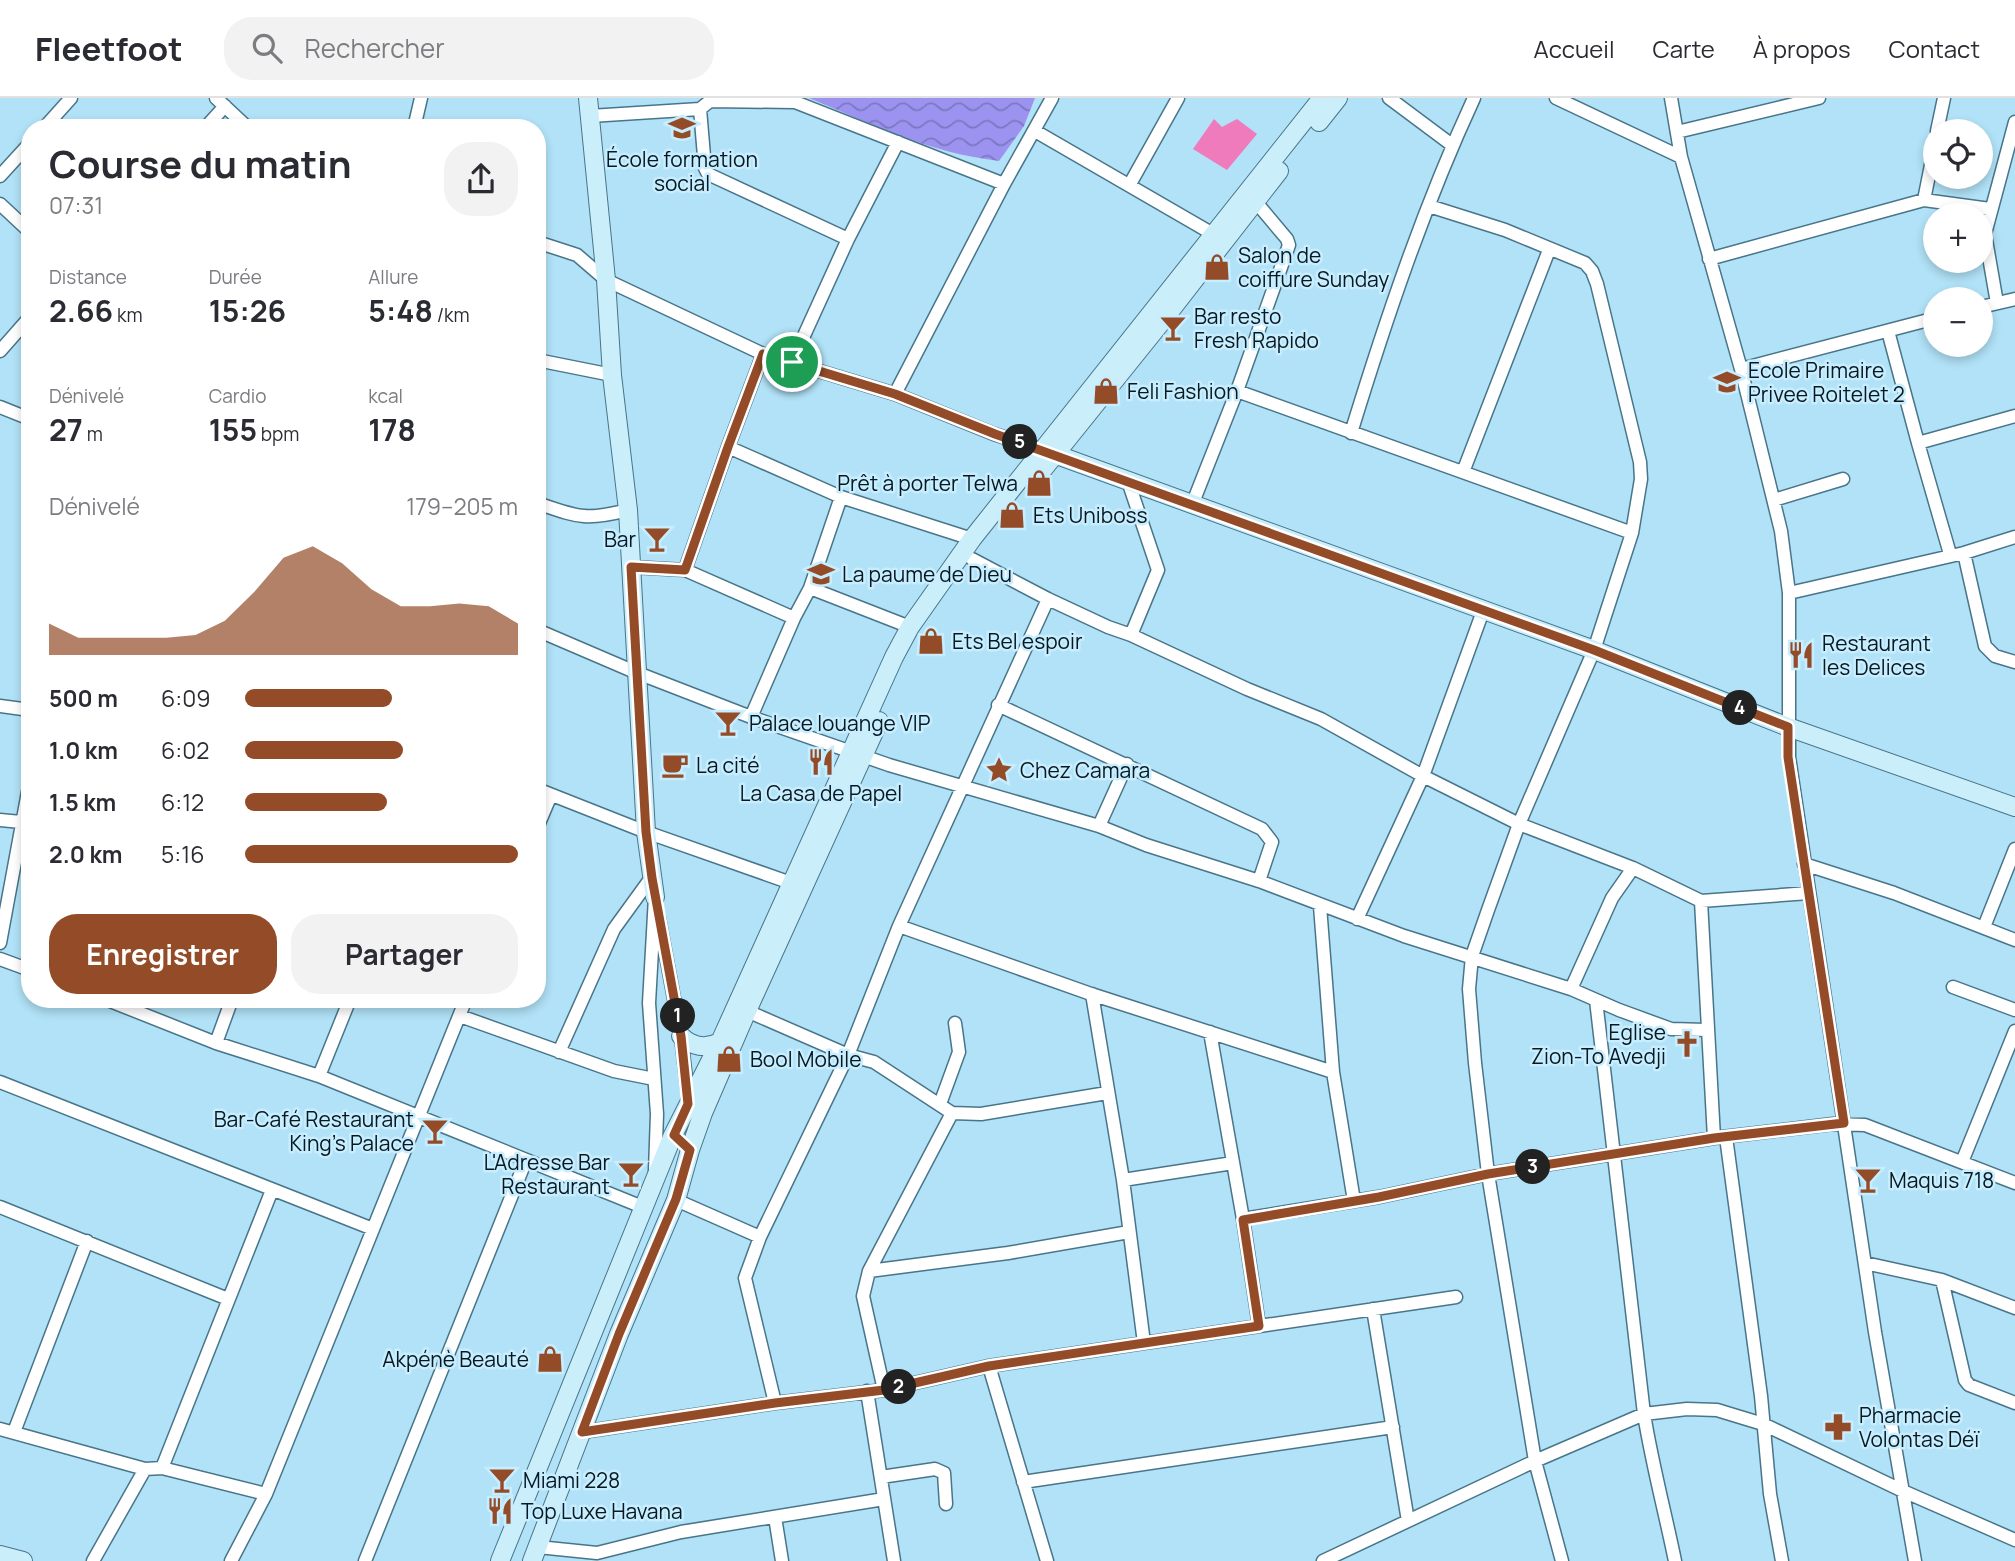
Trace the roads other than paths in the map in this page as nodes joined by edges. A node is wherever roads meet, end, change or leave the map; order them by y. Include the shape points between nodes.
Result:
1 (421, 98) edge
2 (587, 98) edge
3 (1052, 98) edge
4 (1178, 98) edge
5 (1322, 98) edge
6 (1338, 98) edge
7 (1389, 98) edge
8 (1474, 98) edge
9 (1556, 98) edge
10 (1671, 98) edge
11 (1819, 98) edge
12 (1944, 98) edge
13 (66, 100) edge
14 (220, 102) edge
15 (707, 103) edge
16 (590, 116) junction
17 (51, 119) edge
18 (210, 119) edge
19 (238, 119) edge
20 (416, 119) edge
21 (1940, 119) edge
22 (2015, 122) edge
23 (1035, 131) junction
24 (1677, 132) junction
25 (898, 142) junction
26 (1452, 145) junction
27 (21, 153) edge
28 (1681, 157) junction
29 (0, 176) edge
30 (1004, 184) junction
31 (1130, 184) junction
32 (1926, 189) edge
33 (1924, 200) junction
34 (1255, 201) junction
35 (1946, 203) edge
36 (1992, 203) edge
37 (0, 204) edge
38 (1429, 206) junction
39 (21, 224) edge
40 (1213, 234) junction
41 (848, 239) junction
42 (546, 245) edge
43 (1549, 250) junction
44 (1709, 259) junction
45 (1992, 273) edge
46 (606, 280) junction
47 (2015, 299) edge
48 (1997, 303) junction
49 (1993, 304) edge
50 (1923, 322) edge
51 (1888, 331) junction
52 (21, 334) edge
53 (0, 351) edge
54 (763, 354) junction
55 (546, 362) edge
56 (792, 362) junction
57 (1741, 369) junction
58 (612, 374) junction
59 (1237, 391) junction
60 (895, 394) junction
61 (0, 407) edge
62 (21, 415) edge
63 (2015, 415) edge
64 (1351, 433) junction
65 (1918, 443) junction
66 (728, 447) junction
67 (1049, 453) junction
68 (1463, 472) junction
69 (1843, 480) dead end
70 (1128, 481) junction
71 (841, 497) junction
72 (1774, 500) junction
73 (1192, 505) junction
74 (546, 506) edge
75 (628, 510) junction
76 (1632, 533) junction
77 (2015, 537) edge
78 (972, 539) junction
79 (1964, 552) junction
80 (1950, 554) junction
81 (972, 558) junction
82 (631, 567) junction
83 (685, 570) junction
84 (810, 588) junction
85 (1789, 593) junction
86 (1048, 599) junction
87 (1483, 611) junction
88 (794, 618) junction
89 (910, 626) junction
90 (546, 634) edge
91 (1130, 635) junction
92 (1594, 650) junction
93 (2015, 662) edge
94 (635, 672) junction
95 (998, 705) junction
96 (0, 706) edge
97 (21, 709) edge
98 (751, 717) junction
99 (1788, 727) junction
100 (858, 753) junction
101 (1127, 764) junction
102 (1423, 776) junction
103 (964, 787) junction
104 (546, 793) edge
105 (551, 795) junction
106 (2013, 801) edge
107 (546, 807) edge
108 (0, 820) edge
109 (21, 822) joint
110 (1519, 824) junction
111 (1099, 826) junction
112 (646, 832) junction
113 (2015, 849) edge
114 (1804, 864) junction
115 (1633, 868) junction
116 (652, 878) junction
117 (1259, 881) junction
118 (791, 883) junction
119 (1809, 893) junction
120 (655, 897) junction
121 (1701, 901) junction
122 (1320, 906) junction
123 (1357, 919) junction
124 (899, 926) junction
125 (1984, 927) junction
126 (2015, 940) edge
127 (0, 943) edge
128 (1472, 956) junction
129 (0, 958) edge
130 (21, 966) edge
131 (1953, 987) dead end
132 (1571, 989) junction
133 (1093, 994) junction
134 (1596, 1000) junction
135 (128, 1008) edge
136 (229, 1008) edge
137 (346, 1008) edge
138 (463, 1008) edge
139 (2015, 1010) edge
140 (747, 1011) junction
141 (460, 1016) junction
142 (956, 1023) dead end
143 (1706, 1031) junction
144 (2015, 1031) edge
145 (1210, 1032) junction
146 (681, 1036) junction
147 (720, 1042) junction
148 (216, 1043) junction
149 (559, 1052) junction
150 (2011, 1054) edge
151 (848, 1055) junction
152 (1333, 1072) junction
153 (319, 1076) junction
154 (654, 1079) junction
155 (0, 1082) edge
156 (1107, 1093) junction
157 (940, 1104) junction
158 (696, 1108) junction
159 (952, 1113) junction
160 (657, 1114) junction
161 (419, 1117) junction
162 (1844, 1123) junction
163 (674, 1135) junction
164 (1720, 1138) junction
165 (690, 1150) junction
166 (1612, 1156) junction
167 (526, 1160) junction
168 (1962, 1162) junction
169 (1233, 1163) junction
170 (1488, 1174) junction
171 (655, 1180) junction
172 (1123, 1180) junction
173 (2015, 1184) edge
174 (272, 1190) junction
175 (676, 1199) junction
176 (1354, 1201) junction
177 (0, 1207) edge
178 (645, 1208) junction
179 (1243, 1220) junction
180 (373, 1229) junction
181 (1129, 1232) junction
182 (760, 1237) junction
183 (88, 1241) junction
184 (1865, 1264) junction
185 (869, 1271) junction
186 (1942, 1280) junction
187 (1456, 1297) dead end
188 (228, 1299) junction
189 (2015, 1308) edge
190 (1373, 1309) junction
191 (1259, 1326) junction
192 (1144, 1343) junction
193 (989, 1366) junction
194 (884, 1390) junction
195 (867, 1391) junction
196 (775, 1403) junction
197 (2015, 1403) edge
198 (1644, 1414) junction
199 (1763, 1424) junction
200 (1393, 1427) junction
201 (0, 1429) edge
202 (14, 1432) junction
203 (582, 1432) junction
204 (1535, 1461) junction
205 (162, 1468) junction
206 (145, 1469) junction
207 (881, 1477) junction
208 (1023, 1482) junction
209 (1903, 1491) junction
210 (266, 1494) junction
211 (884, 1499) junction
212 (946, 1504) dead end
213 (775, 1517) junction
214 (1408, 1521) junction
215 (2015, 1540) edge
216 (535, 1554) edge
217 (0, 1555) edge
218 (598, 1557) edge
219 (23, 1561) edge
220 (93, 1561) edge
221 (231, 1561) edge
222 (365, 1561) edge
223 (500, 1561) edge
224 (782, 1561) edge
225 (894, 1561) edge
226 (1047, 1561) edge
227 (1323, 1561) edge
228 (1562, 1561) edge
229 (1675, 1561) edge
230 (1782, 1561) edge
231 (1915, 1561) edge

1 - 20 street
2 - 16 main road
3 - 23 street
4 - 31 street
5 - 40 main road
6 - 34 main road
7 - 26 street
8 - 26 street
9 - 28 street
10 - 24 street
11 - 24 street
12 - 21 street
13 - 17 street
14 - 18 street
14 - 19 street
15 - 16 street
15 - 25 street via 794,102
15 - 41 street via 708,174
16 - 46 main road
22 - 36 street
23 - 30 street
23 - 31 street
24 - 28 street
25 - 30 street
25 - 41 street
26 - 38 street
27 - 29 street
28 - 44 street
30 - 60 street
31 - 40 street
32 - 33 street
33 - 35 street
33 - 44 street
34 - 59 street via 1289,245
34 - 67 main road
37 - 39 street
38 - 43 street via 1505,229
38 - 64 street
40 - 67 main road
41 - 56 street
42 - 46 street via 577,255
43 - 68 street
43 - 76 street via 1585,263 1597,284 1640,462
44 - 57 street
45 - 48 street
46 - 54 street
46 - 58 main road
47 - 48 street
48 - 49 street
50 - 51 street
51 - 57 street
51 - 65 street
52 - 53 street
54 - 56 street
54 - 66 street
55 - 58 street
56 - 60 street
57 - 72 street
58 - 75 main road
59 - 64 street
59 - 73 street
60 - 67 street
61 - 62 street
63 - 65 street
64 - 68 street
65 - 80 street
66 - 71 street
66 - 83 street
67 - 70 main road
67 - 78 main road
67 - 81 main road
68 - 76 street
69 - 72 street
70 - 73 main road
70 - 91 street via 1158,570
71 - 78 street
71 - 84 street
72 - 85 street
73 - 87 main road
74 - 75 street via 579,517
75 - 82 main road
76 - 92 street
77 - 79 street
78 - 89 main road
79 - 80 street
79 - 93 street via 1985,646 1994,656
80 - 85 street
81 - 86 street
81 - 100 main road via 920,631
82 - 83 street
82 - 94 main road
83 - 88 street
84 - 88 street
84 - 89 street
85 - 99 street
86 - 91 street
86 - 95 street
87 - 92 main road
87 - 102 street
88 - 98 street
89 - 100 main road
90 - 94 street
91 - 102 street via 1321,719
92 - 99 main road
92 - 110 street
94 - 98 street
94 - 112 main road
95 - 101 street
95 - 103 street
96 - 97 street
98 - 100 street
99 - 106 main road
99 - 114 street
100 - 103 street
100 - 118 main road
100 - 140 main road
101 - 111 street
101 - 117 street via 1262,829 1272,842
102 - 110 street
102 - 123 street
103 - 111 street
103 - 124 street
104 - 105 street
105 - 107 street
105 - 112 street
108 - 109 street
109 - 127 street
110 - 115 street
110 - 128 street
111 - 117 street
112 - 116 main road
112 - 118 street
113 - 125 street
114 - 119 street
114 - 125 street
115 - 121 street
115 - 132 street via 1612,898
116 - 120 main road
116 - 149 street via 614,929
117 - 122 street
118 - 147 main road
119 - 121 street
119 - 162 street
120 - 146 street
120 - 154 street via 649,1003
121 - 143 street
122 - 123 street
122 - 152 street
123 - 128 street
124 - 133 street
124 - 151 street
125 - 126 street
128 - 132 street
128 - 170 street via 1469,989
129 - 130 street
131 - 139 street
132 - 134 street
133 - 145 street
133 - 156 street
134 - 143 street via 1671,1029
134 - 166 street
135 - 148 street
136 - 148 street
137 - 153 street
138 - 141 street
140 - 151 street
140 - 158 main road
141 - 149 street
141 - 161 street
142 - 157 street via 959,1052
143 - 164 street
144 - 150 street
145 - 152 street
145 - 169 street
146 - 147 main road via 703,1046
146 - 158 street
147 - 158 main road
148 - 153 street
149 - 154 street
150 - 168 street
151 - 157 street via 874,1062
151 - 182 street
152 - 176 street
153 - 161 street
154 - 160 street
155 - 174 street
156 - 159 street via 981,1114
156 - 172 street
157 - 159 street
158 - 163 main road
158 - 165 main road
159 - 185 street
160 - 163 street
160 - 171 street
161 - 167 street
161 - 180 street
162 - 164 street
162 - 168 street via 1865,1125
162 - 184 street
163 - 165 street
163 - 171 main road
164 - 166 street
164 - 199 street
165 - 175 main road
166 - 170 street
166 - 198 street
167 - 178 street
167 - 222 street
168 - 173 street
169 - 172 street
169 - 179 street
170 - 176 street
170 - 204 street
171 - 178 main road
172 - 181 street
174 - 180 street
174 - 188 street
175 - 182 street
175 - 203 main road
176 - 179 street
177 - 183 street
178 - 223 main road
179 - 191 street
180 - 210 street
181 - 185 street
181 - 192 street
182 - 196 street via 745,1278
183 - 188 street
183 - 202 street
184 - 186 street
184 - 209 street
185 - 194 street via 863,1296
186 - 189 street
186 - 197 street via 1965,1380
187 - 190 street
188 - 205 street
190 - 191 street
190 - 200 street
191 - 192 street
192 - 193 street
193 - 194 street
193 - 208 street
194 - 195 street
195 - 196 street
195 - 207 street
196 - 203 street
198 - 199 street via 1717,1410
198 - 204 street
198 - 229 street
199 - 209 street
199 - 230 street
200 - 208 street
200 - 214 street
201 - 202 street
202 - 206 street
203 - 216 main road
204 - 214 street
204 - 228 street
205 - 206 street
205 - 210 street
206 - 220 street
207 - 211 street
207 - 212 street via 940,1470
208 - 226 street
209 - 215 street
209 - 231 street
210 - 221 street
211 - 213 street
211 - 225 street
213 - 218 street via 681,1532
213 - 224 street
214 - 227 street
216 - 218 street
217 - 219 main road

